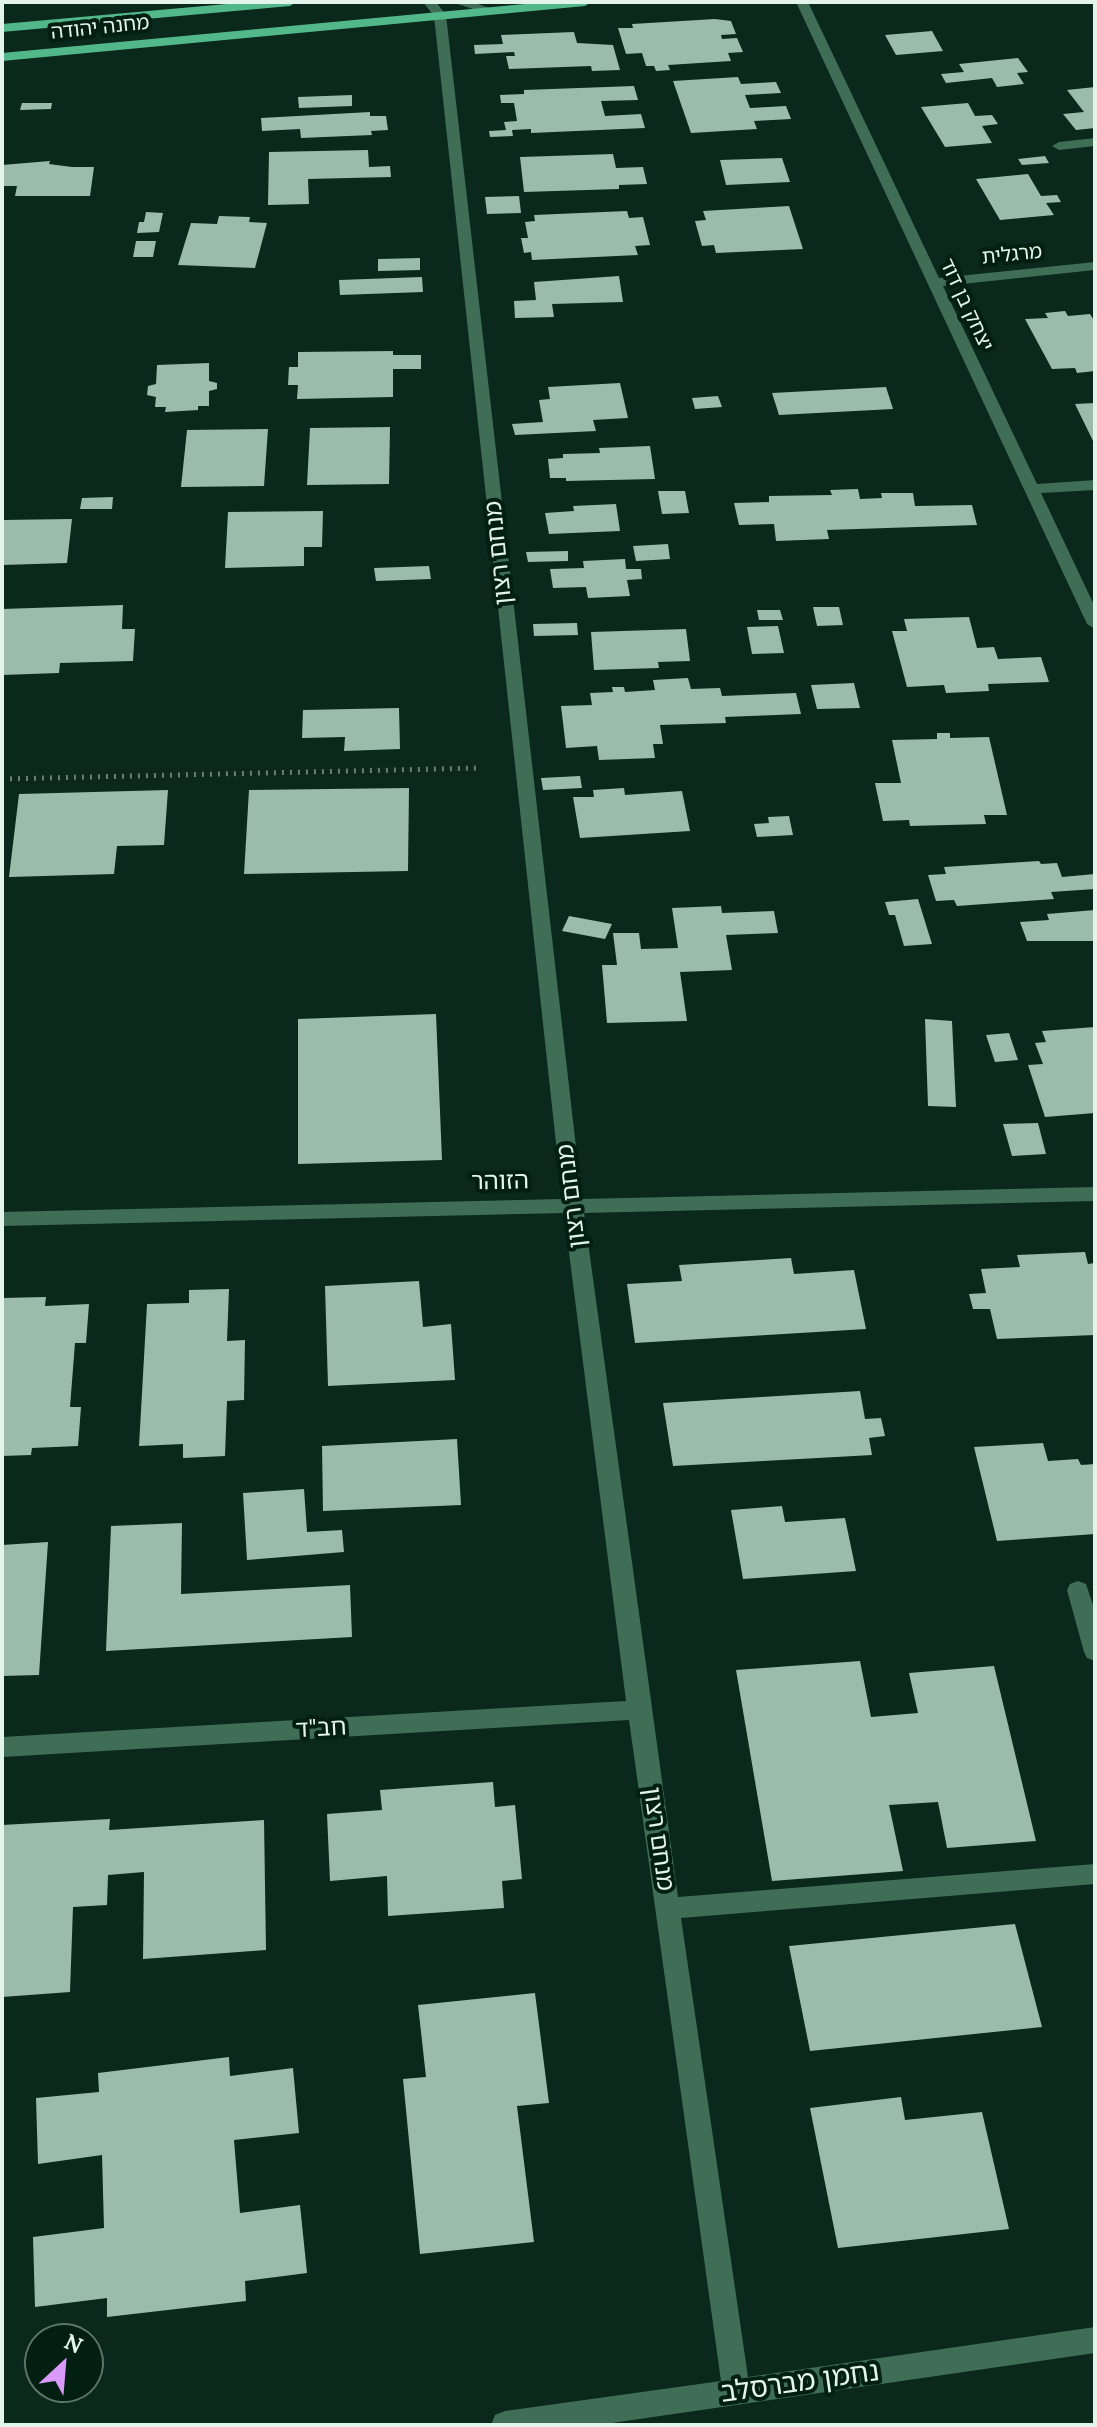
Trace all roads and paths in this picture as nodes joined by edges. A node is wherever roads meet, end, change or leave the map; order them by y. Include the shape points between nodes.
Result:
1 (290, 2) edge
2 (457, 2) edge
3 (585, 2) edge
4 (802, 2) edge
5 (435, 8) edge
6 (489, 10) junction
7 (2, 28) edge
8 (2, 57) edge
9 (1095, 142) edge
10 (1059, 146) dead end
11 (1095, 266) edge
12 (934, 283) junction
13 (1095, 485) edge
14 (1032, 489) junction
15 (1075, 582) junction
16 (1095, 584) edge
17 (1095, 624) edge
18 (523, 767) junction
19 (2, 779) edge
20 (1095, 1194) edge
21 (573, 1206) junction
22 (2, 1219) edge
23 (1078, 1590) dead end
24 (1095, 1652) edge
25 (639, 1710) junction
26 (2, 1747) edge
27 (1095, 1874) edge
28 (668, 1908) junction
29 (1095, 2340) edge
30 (736, 2392) junction
31 (505, 2425) edge

1 - 7 main road, מחנה יהודה
2 - 6 street
3 - 6 main road, מחנה יהודה
4 - 12 street, יצחק בן דוד
5 - 6 main road, מחנה יהודה
5 - 8 main road, מחנה יהודה
5 - 18 street, מנחם רצון
9 - 10 street
11 - 12 street, מרגלית
12 - 14 street, יצחק בן דוד
13 - 14 street
14 - 15 street, יצחק בן דוד
15 - 16 street
15 - 17 street, יצחק בן דוד
18 - 19 path
18 - 21 street, מנחם רצון
20 - 21 street, הזוהר
21 - 22 street, הזוהר
21 - 25 street, מנחם רצון
23 - 24 street
25 - 26 street, חב"ד
25 - 28 street, מנחם רצון
27 - 28 street
28 - 30 street, מנחם רצון
29 - 30 street, נחמן מברסלב
30 - 31 street, נחמן מברסלב

